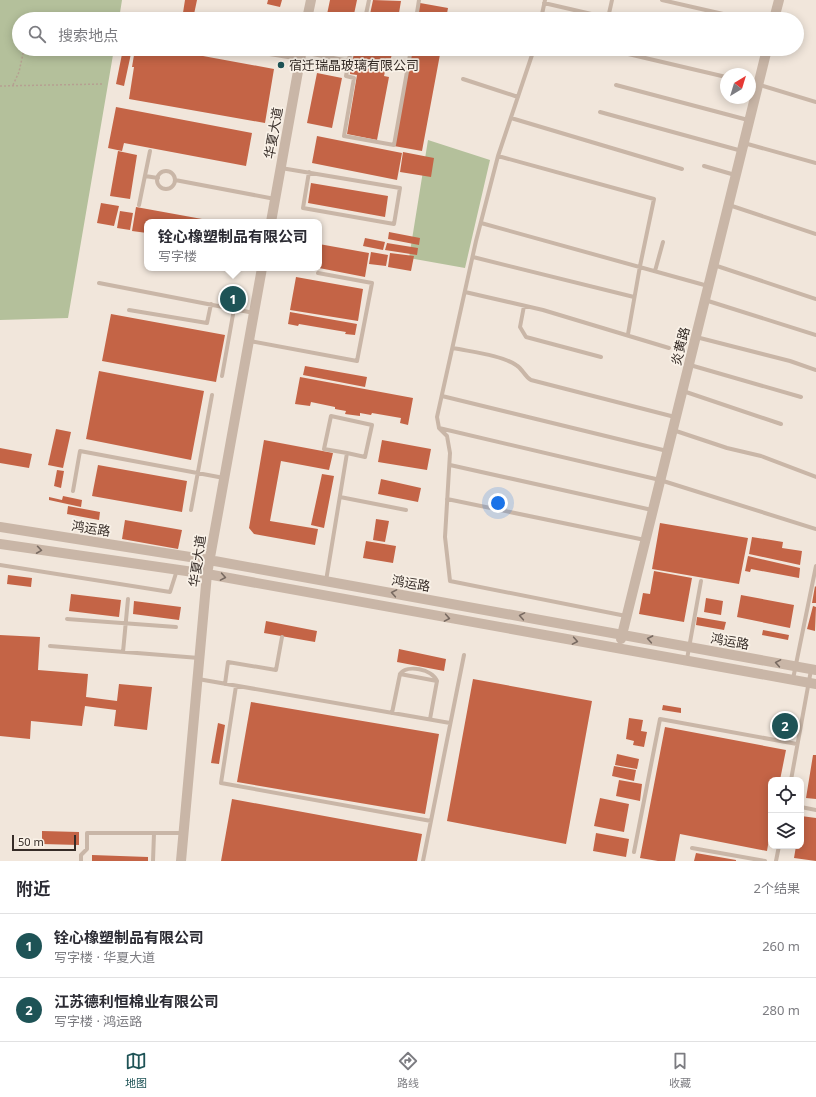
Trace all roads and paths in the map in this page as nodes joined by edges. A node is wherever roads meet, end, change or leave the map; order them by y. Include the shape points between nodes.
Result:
1 (311, 0) edge
2 (369, 0) edge
3 (420, 0) edge
4 (612, 0) edge
5 (662, 0) edge
6 (779, 0) edge
7 (544, 1) edge
8 (308, 12) edge
9 (366, 12) edge
10 (417, 12) edge
11 (542, 12) edge
12 (587, 12) edge
13 (611, 12) edge
14 (714, 12) edge
15 (776, 12) edge
16 (22, 56) edge
17 (300, 56) edge
18 (319, 56) edge
19 (350, 56) edge
20 (410, 56) edge
21 (532, 56) edge
22 (636, 56) edge
23 (764, 56) edge
24 (349, 61) junction
25 (720, 76) edge
26 (756, 78) edge
27 (463, 79) dead end
28 (104, 84) dead end
29 (616, 84) dead end
30 (756, 84) edge
31 (12, 85) junction
32 (0, 86) edge
33 (518, 97) junction
34 (816, 102) edge
35 (751, 104) edge
36 (600, 112) dead end
37 (511, 118) junction
38 (749, 120) junction
39 (743, 147) junction
40 (150, 151) dead end
41 (498, 156) junction
42 (816, 163) edge
43 (704, 166) dead end
44 (280, 168) junction
45 (682, 169) dead end
46 (310, 172) junction
47 (736, 175) junction
48 (145, 176) junction
49 (158, 178) junction
50 (175, 180) junction
51 (275, 198) junction
52 (139, 205) dead end
53 (728, 205) junction
54 (272, 219) edge
55 (481, 223) junction
56 (816, 234) edge
57 (663, 242) dead end
58 (473, 257) junction
59 (714, 265) junction
60 (640, 266) junction
61 (261, 271) edge
62 (655, 271) junction
63 (318, 273) dead end
64 (100, 283) dead end
65 (708, 286) junction
66 (465, 292) junction
67 (634, 297) junction
68 (816, 299) edge
69 (705, 300) junction
70 (211, 304) junction
71 (524, 306) junction
72 (234, 309) junction
73 (129, 310) dead end
74 (254, 312) junction
75 (628, 334) junction
76 (816, 335) edge
77 (696, 336) junction
78 (249, 340) junction
79 (453, 348) junction
80 (669, 348) dead end
81 (601, 357) dead end
82 (689, 364) junction
83 (816, 370) edge
84 (222, 376) dead end
85 (682, 391) junction
86 (212, 395) dead end
87 (442, 396) junction
88 (801, 397) dead end
89 (671, 416) dead end
90 (781, 424) dead end
91 (438, 428) junction
92 (673, 430) junction
93 (668, 451) junction
94 (347, 453) junction
95 (450, 465) junction
96 (198, 473) junction
97 (816, 477) edge
98 (224, 478) junction
99 (660, 480) junction
100 (73, 491) dead end
101 (340, 497) junction
102 (446, 499) junction
103 (191, 510) dead end
104 (406, 510) dead end
105 (653, 510) junction
106 (0, 527) edge
107 (816, 529) edge
108 (645, 540) junction
109 (0, 544) edge
110 (210, 560) junction
111 (0, 565) edge
112 (816, 566) edge
113 (177, 570) junction
114 (207, 574) junction
115 (326, 581) junction
116 (701, 581) dead end
117 (128, 599) dead end
118 (626, 616) junction
119 (67, 619) dead end
120 (125, 623) junction
121 (176, 627) dead end
122 (621, 634) junction
123 (282, 637) dead end
124 (50, 646) dead end
125 (690, 647) junction
126 (621, 649) junction
127 (123, 652) junction
128 (464, 655) dead end
129 (199, 658) junction
130 (687, 661) junction
131 (795, 666) junction
132 (814, 669) edge
133 (400, 674) junction
134 (198, 679) junction
135 (437, 681) junction
136 (792, 681) junction
137 (224, 684) junction
138 (812, 684) edge
139 (236, 686) junction
140 (392, 713) junction
141 (430, 719) junction
142 (450, 723) junction
143 (797, 744) junction
144 (792, 777) edge
145 (804, 808) edge
146 (816, 810) edge
147 (431, 821) junction
148 (154, 833) junction
149 (183, 833) junction
150 (692, 848) dead end
151 (778, 849) edge
152 (634, 852) dead end
153 (81, 861) edge
154 (153, 861) edge
155 (180, 861) edge
156 (423, 861) edge
157 (765, 861) edge
158 (776, 861) edge

1 - 8 street
2 - 9 lane
3 - 10 lane
4 - 13 lane
5 - 14 lane
6 - 15 street
7 - 11 lane
7 - 12 lane
16 - 31 path via 19,72
17 - 44 street, 华夏大道
18 - 24 lane
19 - 24 lane
20 - 24 lane via 394,145 344,136 354,78 346,76
21 - 33 lane
22 - 25 lane
23 - 26 street, 炎黄路
27 - 33 lane
28 - 31 path
29 - 38 lane
30 - 34 lane
31 - 32 path
33 - 37 lane
35 - 38 street, 炎黄路
36 - 39 lane
37 - 41 lane
37 - 45 lane
38 - 39 street, 炎黄路
39 - 42 lane
39 - 47 street, 炎黄路
40 - 48 lane
41 - 55 lane
41 - 60 lane via 654,199
43 - 47 lane
44 - 46 lane
44 - 51 street, 华夏大道
46 - 46 lane via 400,188 394,224 303,208
47 - 53 street, 炎黄路
48 - 49 lane
48 - 52 lane
49 - 50 lane via 163,172 168,171 173,174
49 - 50 lane via 159,184 166,188 172,186
50 - 51 lane
51 - 54 street, 华夏大道
53 - 56 lane
53 - 59 street, 炎黄路
55 - 58 lane
55 - 60 lane
57 - 62 lane
58 - 66 lane
58 - 67 lane
59 - 65 street, 炎黄路
59 - 68 lane
60 - 62 lane
60 - 67 lane
61 - 74 street, 华夏大道
62 - 65 lane
63 - 78 lane via 372,283 357,361
64 - 70 lane
65 - 69 street, 炎黄路
66 - 71 lane
66 - 79 lane
67 - 75 lane
69 - 76 lane
69 - 77 street, 炎黄路
70 - 72 lane
70 - 73 lane via 207,323
71 - 75 lane
71 - 81 lane via 520,327 526,337
72 - 74 lane
72 - 84 lane
74 - 78 street, 华夏大道
75 - 80 lane
77 - 82 street, 炎黄路
77 - 83 lane
78 - 98 street, 华夏大道
79 - 87 lane
79 - 89 lane via 507,360 521,368 531,380
82 - 85 street, 炎黄路
82 - 88 lane
85 - 90 lane
85 - 92 street, 炎黄路
86 - 96 lane
87 - 91 lane via 437,418
87 - 93 lane
91 - 95 lane via 447,436
91 - 99 lane
92 - 93 street, 炎黄路
92 - 97 lane via 761,456
93 - 99 street, 炎黄路
94 - 94 lane via 365,457 372,425 331,416 324,449
94 - 101 lane
95 - 102 lane
95 - 105 lane
96 - 98 lane
96 - 100 lane via 80,452
96 - 103 lane
98 - 110 street, 华夏大道
99 - 105 street, 炎黄路
99 - 107 lane
101 - 104 lane
101 - 115 lane
102 - 108 lane
102 - 118 lane via 445,537 450,581
105 - 108 street, 炎黄路
106 - 110 street, 鸿运路
108 - 118 street, 炎黄路
109 -> 113 street
110 - 114 street, 华夏大道
110 - 115 street, 鸿运路
111 - 113 lane via 170,592
112 - 131 lane
113 - 114 street
114 -> 126 street
114 - 129 street, 华夏大道
122 -> 115 street, 鸿运路
116 - 125 lane
117 - 120 lane
118 - 122 street, 炎黄路
119 - 120 lane
120 - 121 lane
120 - 127 lane
125 -> 122 street, 鸿运路
122 - 126 street, 炎黄路
123 - 137 lane via 276,670 228,662
124 - 127 lane
125 - 130 lane
131 -> 125 street, 鸿运路
126 - 130 street
127 - 129 lane
128 - 142 lane
129 - 134 street, 华夏大道
130 - 136 street
131 - 132 street, 鸿运路
131 - 136 lane
132 - 138 lane
133 - 135 lane
133 - 135 lane via 402,670 409,668 429,672
133 - 140 lane
134 - 137 lane
134 - 149 street, 华夏大道
135 - 141 lane
136 - 138 street
137 - 139 lane
138 - 143 lane
139 - 140 lane
139 - 147 lane via 221,783
140 - 141 lane
141 - 142 lane
142 - 147 lane
143 - 144 lane
143 - 152 lane via 660,719
145 - 146 lane
147 - 156 lane
148 - 149 lane
148 - 153 lane via 87,833 87,849 81,855
148 - 154 lane
149 - 155 street, 华夏大道
150 - 157 lane
151 - 158 lane

